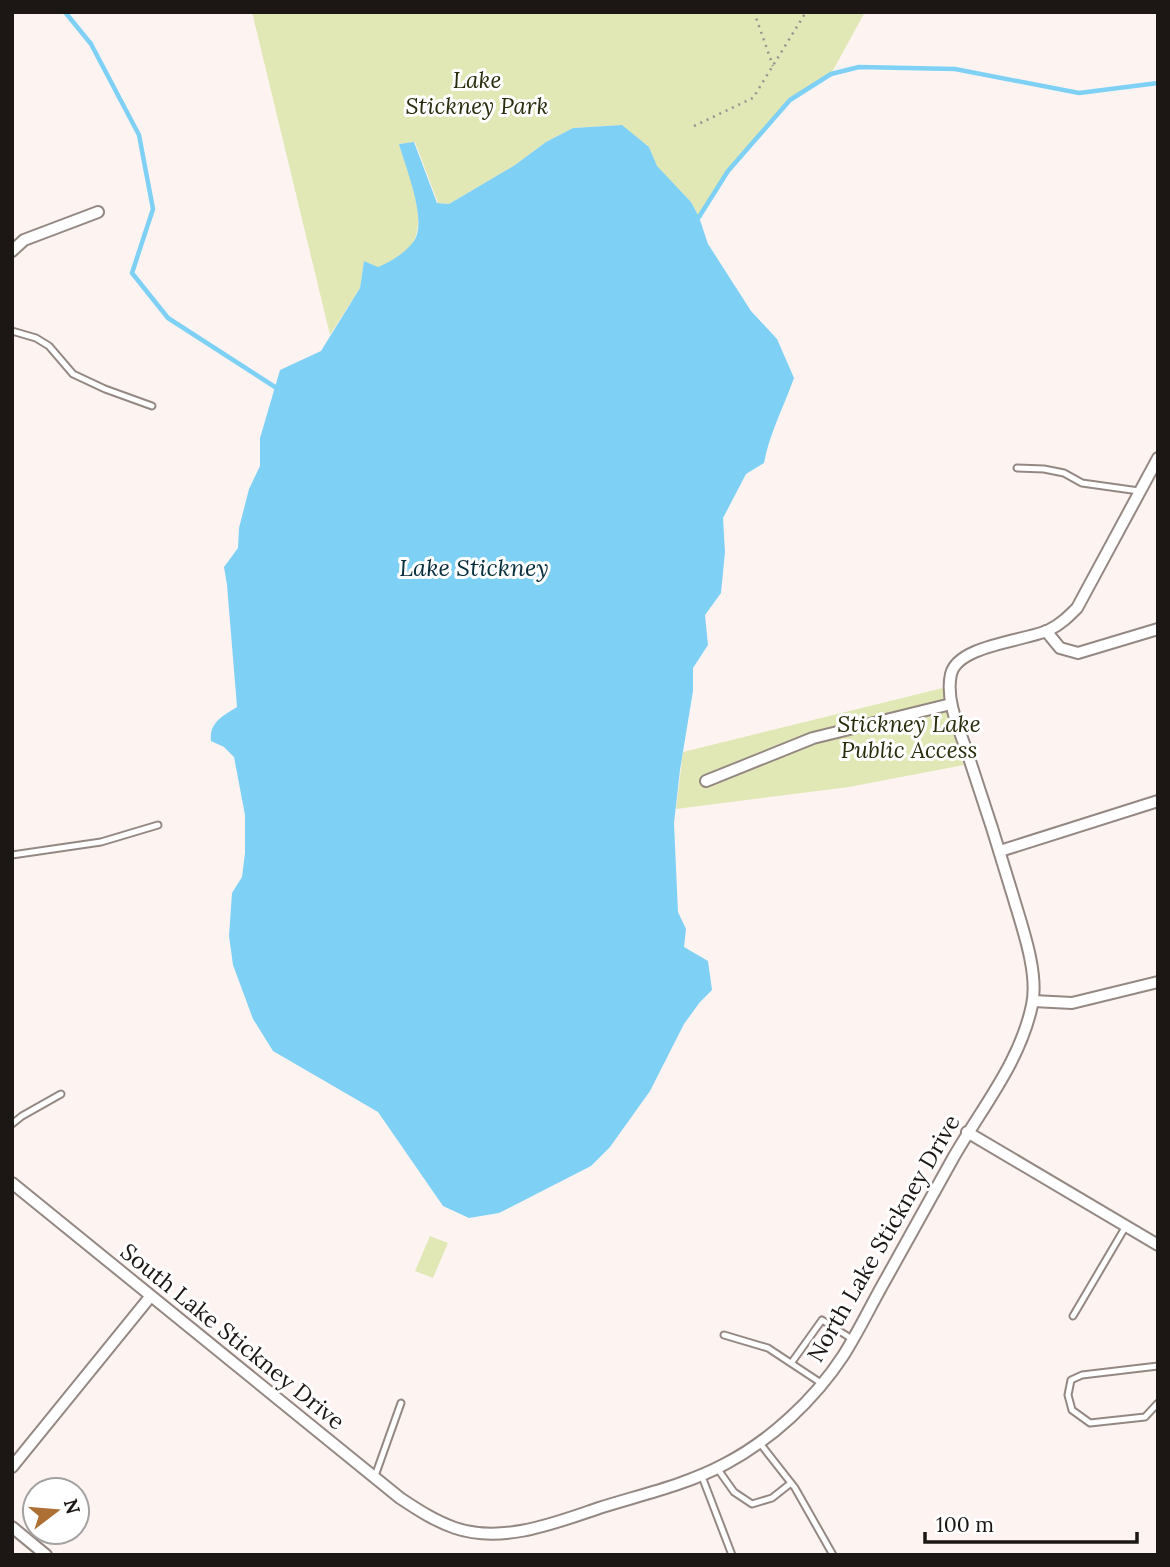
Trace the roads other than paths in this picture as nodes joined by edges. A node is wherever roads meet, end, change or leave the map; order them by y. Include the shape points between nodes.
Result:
1 (98, 212) dead end
2 (12, 251) edge
3 (12, 331) edge
4 (152, 406) dead end
5 (1158, 458) edge
6 (1017, 468) dead end
7 (1139, 491) junction
8 (1158, 629) edge
9 (1046, 631) junction
10 (951, 704) junction
11 (706, 781) dead end
12 (1158, 802) edge
13 (158, 825) dead end
14 (1000, 851) junction
15 (12, 855) edge
16 (1158, 982) edge
17 (1033, 1001) junction
18 (61, 1094) dead end
19 (12, 1124) edge
20 (967, 1132) junction
21 (12, 1183) edge
22 (1126, 1226) junction
23 (1158, 1245) edge
24 (150, 1297) junction
25 (1073, 1316) dead end
26 (724, 1335) dead end
27 (852, 1339) junction
28 (792, 1362) junction
29 (1158, 1366) edge
30 (821, 1383) junction
31 (1158, 1403) edge
32 (401, 1404) dead end
33 (759, 1442) junction
34 (12, 1467) edge
35 (717, 1468) junction
36 (701, 1474) junction
37 (374, 1476) junction
38 (791, 1483) junction
39 (431, 1518) joint
40 (12, 1527) edge
41 (46, 1555) edge
42 (732, 1555) edge
43 (833, 1555) edge

1 - 2 street via 24,240
3 - 4 lane via 49,346 73,374
5 - 7 street
6 - 7 lane via 1044,469 1065,473 1082,483
7 - 9 street via 1077,608
8 - 9 street via 1078,653 1060,648
9 - 10 street via 987,648 954,665
10 - 11 street via 813,738
10 - 14 street, North Lake Stickney Drive
12 - 14 street
13 - 15 lane via 101,842
14 - 17 street, North Lake Stickney Drive via 1023,930
16 - 17 street via 1072,1003
17 - 20 street, North Lake Stickney Drive via 1022,1041
18 - 19 lane
20 - 22 street
20 - 27 street, North Lake Stickney Drive
21 - 24 street, South Lake Stickney Drive
22 - 23 street
22 - 25 lane
24 - 34 street
24 - 37 street, South Lake Stickney Drive
26 - 28 lane via 768,1348
27 - 28 lane via 822,1320
27 - 30 street, North Lake Stickney Drive
28 - 30 lane
29 - 31 lane via 1082,1376 1071,1380 1068,1395 1072,1410 1090,1423 1145,1417
30 - 33 street, North Lake Stickney Drive
32 - 37 lane
33 - 35 street, North Lake Stickney Drive
33 - 38 lane
35 - 36 street, North Lake Stickney Drive
35 - 38 lane via 734,1492 752,1504 772,1498
36 - 39 street, North Lake Stickney Drive via 551,1524 511,1532 458,1529
36 - 42 lane
37 - 39 street, South Lake Stickney Drive
38 - 43 lane
40 - 41 street

